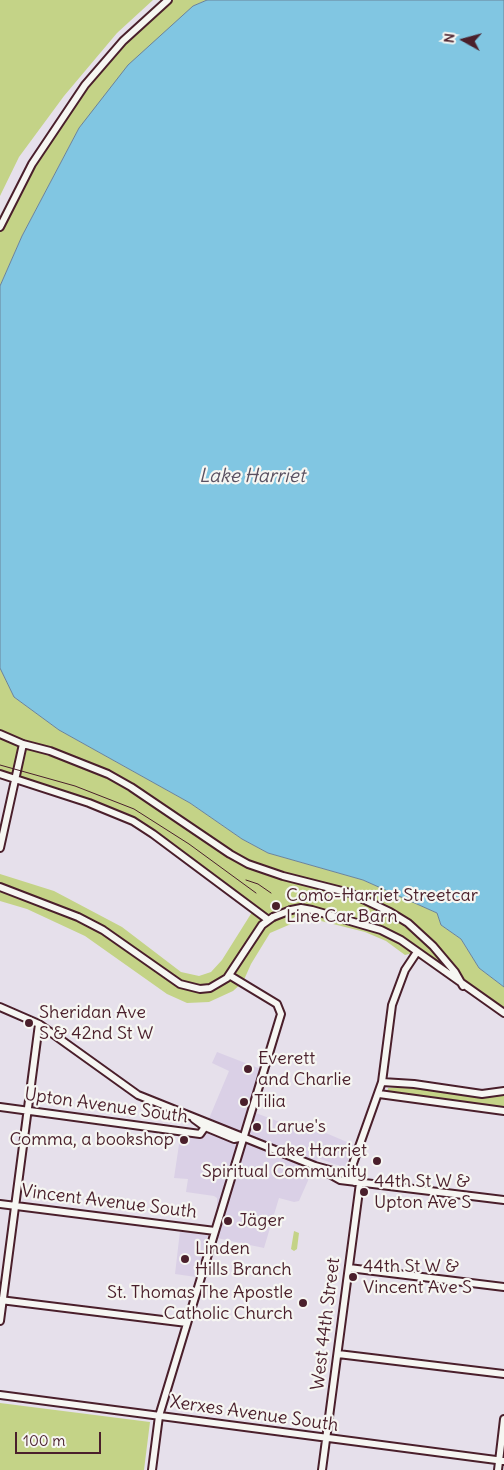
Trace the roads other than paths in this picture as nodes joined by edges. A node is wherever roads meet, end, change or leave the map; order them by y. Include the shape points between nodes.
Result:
1 (168, 0) edge
2 (0, 227) edge
3 (0, 734) edge
4 (23, 744) junction
5 (0, 774) edge
6 (16, 779) junction
7 (0, 848) edge
8 (0, 887) edge
9 (270, 918) junction
10 (417, 952) junction
11 (229, 975) junction
12 (463, 986) junction
13 (0, 1007) edge
14 (504, 1013) edge
15 (38, 1024) junction
16 (382, 1082) junction
17 (504, 1091) edge
18 (378, 1094) junction
19 (0, 1107) edge
20 (27, 1110) junction
21 (504, 1111) edge
22 (188, 1116) junction
23 (205, 1127) junction
24 (244, 1137) junction
25 (357, 1182) junction
26 (504, 1200) edge
27 (0, 1204) edge
28 (15, 1206) junction
29 (215, 1231) junction
30 (348, 1268) junction
31 (504, 1287) edge
32 (1, 1300) edge
33 (0, 1321) edge
34 (187, 1323) junction
35 (338, 1354) junction
36 (504, 1374) edge
37 (0, 1395) edge
38 (159, 1416) junction
39 (504, 1419) edge
40 (327, 1439) junction
41 (501, 1461) edge
42 (152, 1470) edge
43 (322, 1470) edge
44 (498, 1470) edge

1 - 2 street via 123,41 85,85 54,127
3 - 4 street
4 - 6 street
4 - 12 street via 108,774 248,864 350,893 390,912 428,941
5 - 6 street
6 - 7 street
6 - 9 street via 90,802 133,821
8 - 11 street via 30,896 86,921 190,988 210,988
9 - 10 street, bridge via 301,908 370,925
9 - 11 street
10 - 12 street
10 - 16 street, West 44th Street via 405,970 392,1005
11 - 24 street via 277,1004 281,1014
12 - 14 street
13 - 15 street
15 - 20 street
15 - 22 street via 138,1095
16 - 17 street via 482,1094
16 - 18 street, West 44th Street
18 - 21 street
18 - 25 street, West 44th Street via 350,1172
19 - 20 street, Upton Avenue South
20 - 23 street, Upton Avenue South via 200,1134
20 - 28 street
22 - 23 street
22 - 24 street
23 - 24 street via 234,1139
24 - 25 street via 315,1166 344,1174
24 - 29 street
25 - 26 street
25 - 30 street, West 44th Street
27 - 28 street, Vincent Avenue South
28 - 29 street, Vincent Avenue South
28 - 32 street
29 - 34 street
30 - 31 street
30 - 35 street, West 44th Street
32 - 33 street
32 - 34 street
34 - 38 street
35 - 36 street
35 - 40 street, West 44th Street
37 - 38 street, Xerxes Avenue South
38 - 40 street, Xerxes Avenue South
38 - 42 street
39 - 41 street
40 - 41 street, Xerxes Avenue South
40 - 43 street, West 44th Street
41 - 44 street

